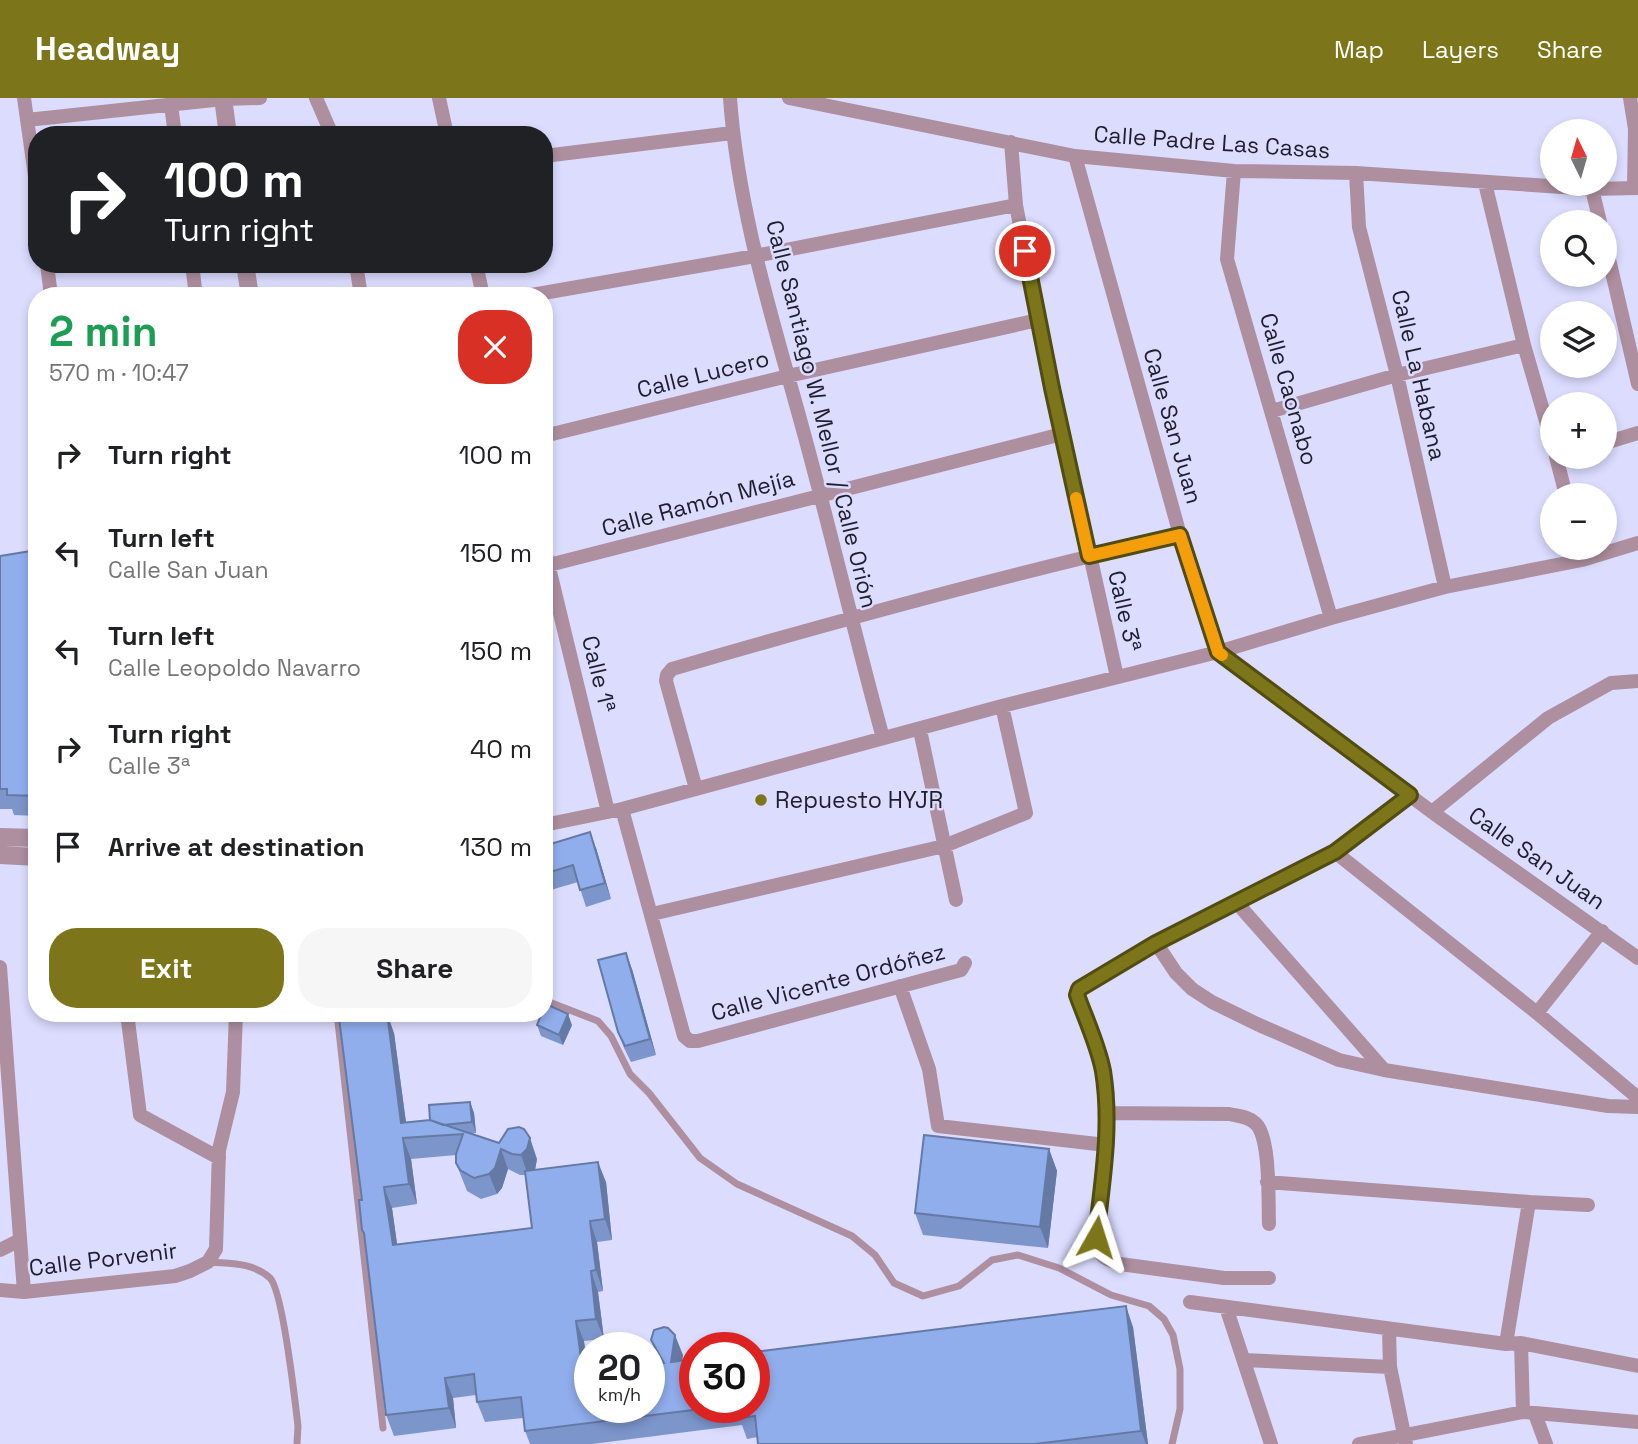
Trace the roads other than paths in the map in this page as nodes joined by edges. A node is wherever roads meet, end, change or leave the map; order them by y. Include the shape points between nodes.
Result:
1 (24, 98) edge
2 (223, 98) edge
3 (260, 98) edge
4 (316, 98) edge
5 (439, 98) edge
6 (730, 98) edge
7 (789, 98) edge
8 (1630, 98) edge
9 (171, 105) junction
10 (27, 120) junction
11 (174, 126) edge
12 (227, 126) edge
13 (328, 126) edge
14 (445, 126) edge
15 (28, 127) edge
16 (1637, 129) edge
17 (732, 133) junction
18 (1012, 142) junction
19 (553, 155) edge
20 (1074, 156) junction
21 (1234, 171) junction
22 (1356, 173) junction
23 (1485, 183) junction
24 (1540, 186) edge
25 (1636, 187) edge
26 (1617, 188) edge
27 (1016, 205) junction
28 (755, 256) junction
29 (1615, 287) edge
30 (553, 291) edge
31 (1038, 320) junction
32 (1524, 345) junction
33 (1397, 375) junction
34 (788, 376) junction
35 (1638, 384) edge
36 (1540, 400) edge
37 (1272, 411) junction
38 (1638, 433) edge
39 (553, 434) edge
40 (1062, 434) junction
41 (1617, 439) edge
42 (820, 495) junction
43 (1180, 535) junction
44 (1638, 543) edge
45 (1617, 547) edge
46 (1089, 556) junction
47 (1555, 560) edge
48 (553, 564) edge
49 (553, 580) edge
50 (1445, 587) junction
51 (850, 617) junction
52 (1331, 618) junction
53 (1218, 652) junction
54 (1116, 677) junction
55 (1638, 681) edge
56 (1002, 706) junction
57 (920, 730) junction
58 (883, 738) junction
59 (696, 789) junction
60 (1410, 795) junction
61 (615, 810) junction
62 (1432, 812) junction
63 (553, 823) edge
64 (0, 837) edge
65 (28, 838) edge
66 (944, 846) junction
67 (1335, 852) junction
68 (0, 855) edge
69 (28, 856) edge
70 (956, 900) dead end
71 (1237, 904) junction
72 (652, 914) junction
73 (1602, 931) junction
74 (1156, 943) junction
75 (1638, 958) edge
76 (965, 963) dead end
77 (0, 967) edge
78 (900, 986) junction
79 (553, 1004) edge
80 (1537, 1013) junction
81 (128, 1022) edge
82 (236, 1022) edge
83 (338, 1022) edge
84 (1384, 1070) junction
85 (1638, 1098) edge
86 (1638, 1107) edge
87 (1107, 1113) junction
88 (1106, 1145) junction
89 (219, 1158) junction
90 (1267, 1182) junction
91 (1528, 1202) junction
92 (1588, 1205) dead end
93 (1269, 1224) dead end
94 (20, 1240) junction
95 (0, 1250) edge
96 (208, 1262) junction
97 (1269, 1278) dead end
98 (0, 1290) edge
99 (24, 1292) junction
100 (1190, 1302) dead end
101 (1226, 1307) junction
102 (1389, 1329) junction
103 (1521, 1343) junction
104 (1506, 1344) junction
105 (1244, 1360) junction
106 (1638, 1366) edge
107 (1390, 1367) junction
108 (1529, 1413) junction
109 (1638, 1422) edge
110 (383, 1428) edge
111 (1404, 1439) edge
112 (297, 1444) edge
113 (1172, 1444) edge
114 (1271, 1444) edge
115 (1359, 1444) edge
116 (1546, 1444) edge

1 - 10 street
2 - 3 street
2 - 9 street
2 - 12 street
4 - 13 street
5 - 14 street
6 - 17 street, Calle Santiago W. Mellor / Calle Orión
7 - 18 street, Calle Padre Las Casas
8 - 16 street
9 - 10 street
9 - 11 street
10 - 15 street
16 - 25 street
17 - 19 street
17 - 28 street, Calle Santiago W. Mellor / Calle Orión
18 - 20 street, Calle Padre Las Casas
18 - 27 street, Calle 3ª
20 - 21 street, Calle Padre Las Casas
20 - 43 street, Calle San Juan
21 - 22 street, Calle Padre Las Casas
21 - 37 street, Calle Caonabo via 1227,259
22 - 23 street, Calle Padre Las Casas
22 - 33 street, Calle La Habana via 1359,227
23 - 24 street, Calle Padre Las Casas
23 - 32 street
25 - 26 street, Calle Padre Las Casas
27 - 28 street
27 - 31 street, Calle 3ª
28 - 30 street
28 - 34 street, Calle Santiago W. Mellor / Calle Orión
29 - 35 street
31 - 34 street, Calle Lucero
31 - 40 street, Calle 3ª
32 - 33 street
32 - 36 street
33 - 37 street
33 - 50 street, Calle La Habana
34 - 39 street, Calle Lucero
34 - 42 street, Calle Santiago W. Mellor / Calle Orión
37 - 52 street, Calle Caonabo
38 - 41 street
40 - 42 street, Calle Ramón Mejía
40 - 46 street, Calle 3ª
42 - 48 street, Calle Ramón Mejía
42 - 51 street, Calle Santiago W. Mellor / Calle Orión
43 - 46 street
43 - 53 street, Calle San Juan
44 - 45 street
46 - 51 street
46 - 54 street, Calle 3ª
47 - 50 street
49 - 61 street, Calle 1ª
50 - 52 street
51 - 58 street, Calle Santiago W. Mellor / Calle Orión
51 - 59 street via 672,669 666,681
52 - 53 street
53 - 54 street
53 - 60 street, Calle San Juan
54 - 56 street
55 - 62 street via 1611,683 1548,718
56 - 57 street
56 - 66 street via 1026,813
57 - 58 street
57 - 66 street
58 - 59 street
59 - 61 street
60 - 62 street, Calle San Juan
60 - 67 street
61 - 63 street
61 - 72 street, Calle Vicente Ordóñez
62 - 73 street, Calle San Juan
64 - 65 street
66 - 70 street
66 - 72 street
67 - 71 street
67 - 80 street
68 - 69 street
71 - 74 street
71 - 84 street
72 - 78 street, Calle Vicente Ordóñez via 684,1036 690,1041
73 - 75 street, Calle San Juan
73 - 80 street
74 - 84 street via 1176,973 1212,1002 1339,1060
74 - 87 street via 1077,992 1100,1058
76 - 78 street, Calle Vicente Ordóñez via 961,970
77 - 94 street
78 - 88 street via 929,1069 938,1126
79 - 113 lane via 598,1021 611,1036 629,1074 700,1158 737,1184 852,1236 875,1255 894,1283 923,1296 960,1286 992,1260 1018,1255 1059,1268 1111,1295 1149,1306 1173,1335 1180,1369 1180,1409
80 - 85 street
81 - 89 street via 140,1115
82 - 89 street, Calle Porvenir via 233,1092
83 - 110 lane
84 - 86 street
87 - 88 street
87 - 90 street via 1245,1116 1257,1124 1264,1139
88 - 97 street via 1096,1237 1097,1252 1104,1259 1224,1278
89 - 96 street, Calle Porvenir via 216,1249
90 - 91 street
90 - 93 street
91 - 92 street
91 - 104 street
94 - 95 street
94 - 99 street
96 - 99 street, Calle Porvenir via 175,1276
96 - 112 lane via 251,1266 272,1279 298,1426
98 - 99 street, Calle Porvenir
100 - 101 street
101 - 102 street
101 - 105 street
102 - 104 street
102 - 107 street
103 - 104 street
103 - 106 street
103 - 108 street
105 - 107 street
105 - 114 street
107 - 111 street
108 - 109 street
108 - 111 street
108 - 116 street
111 - 115 street

